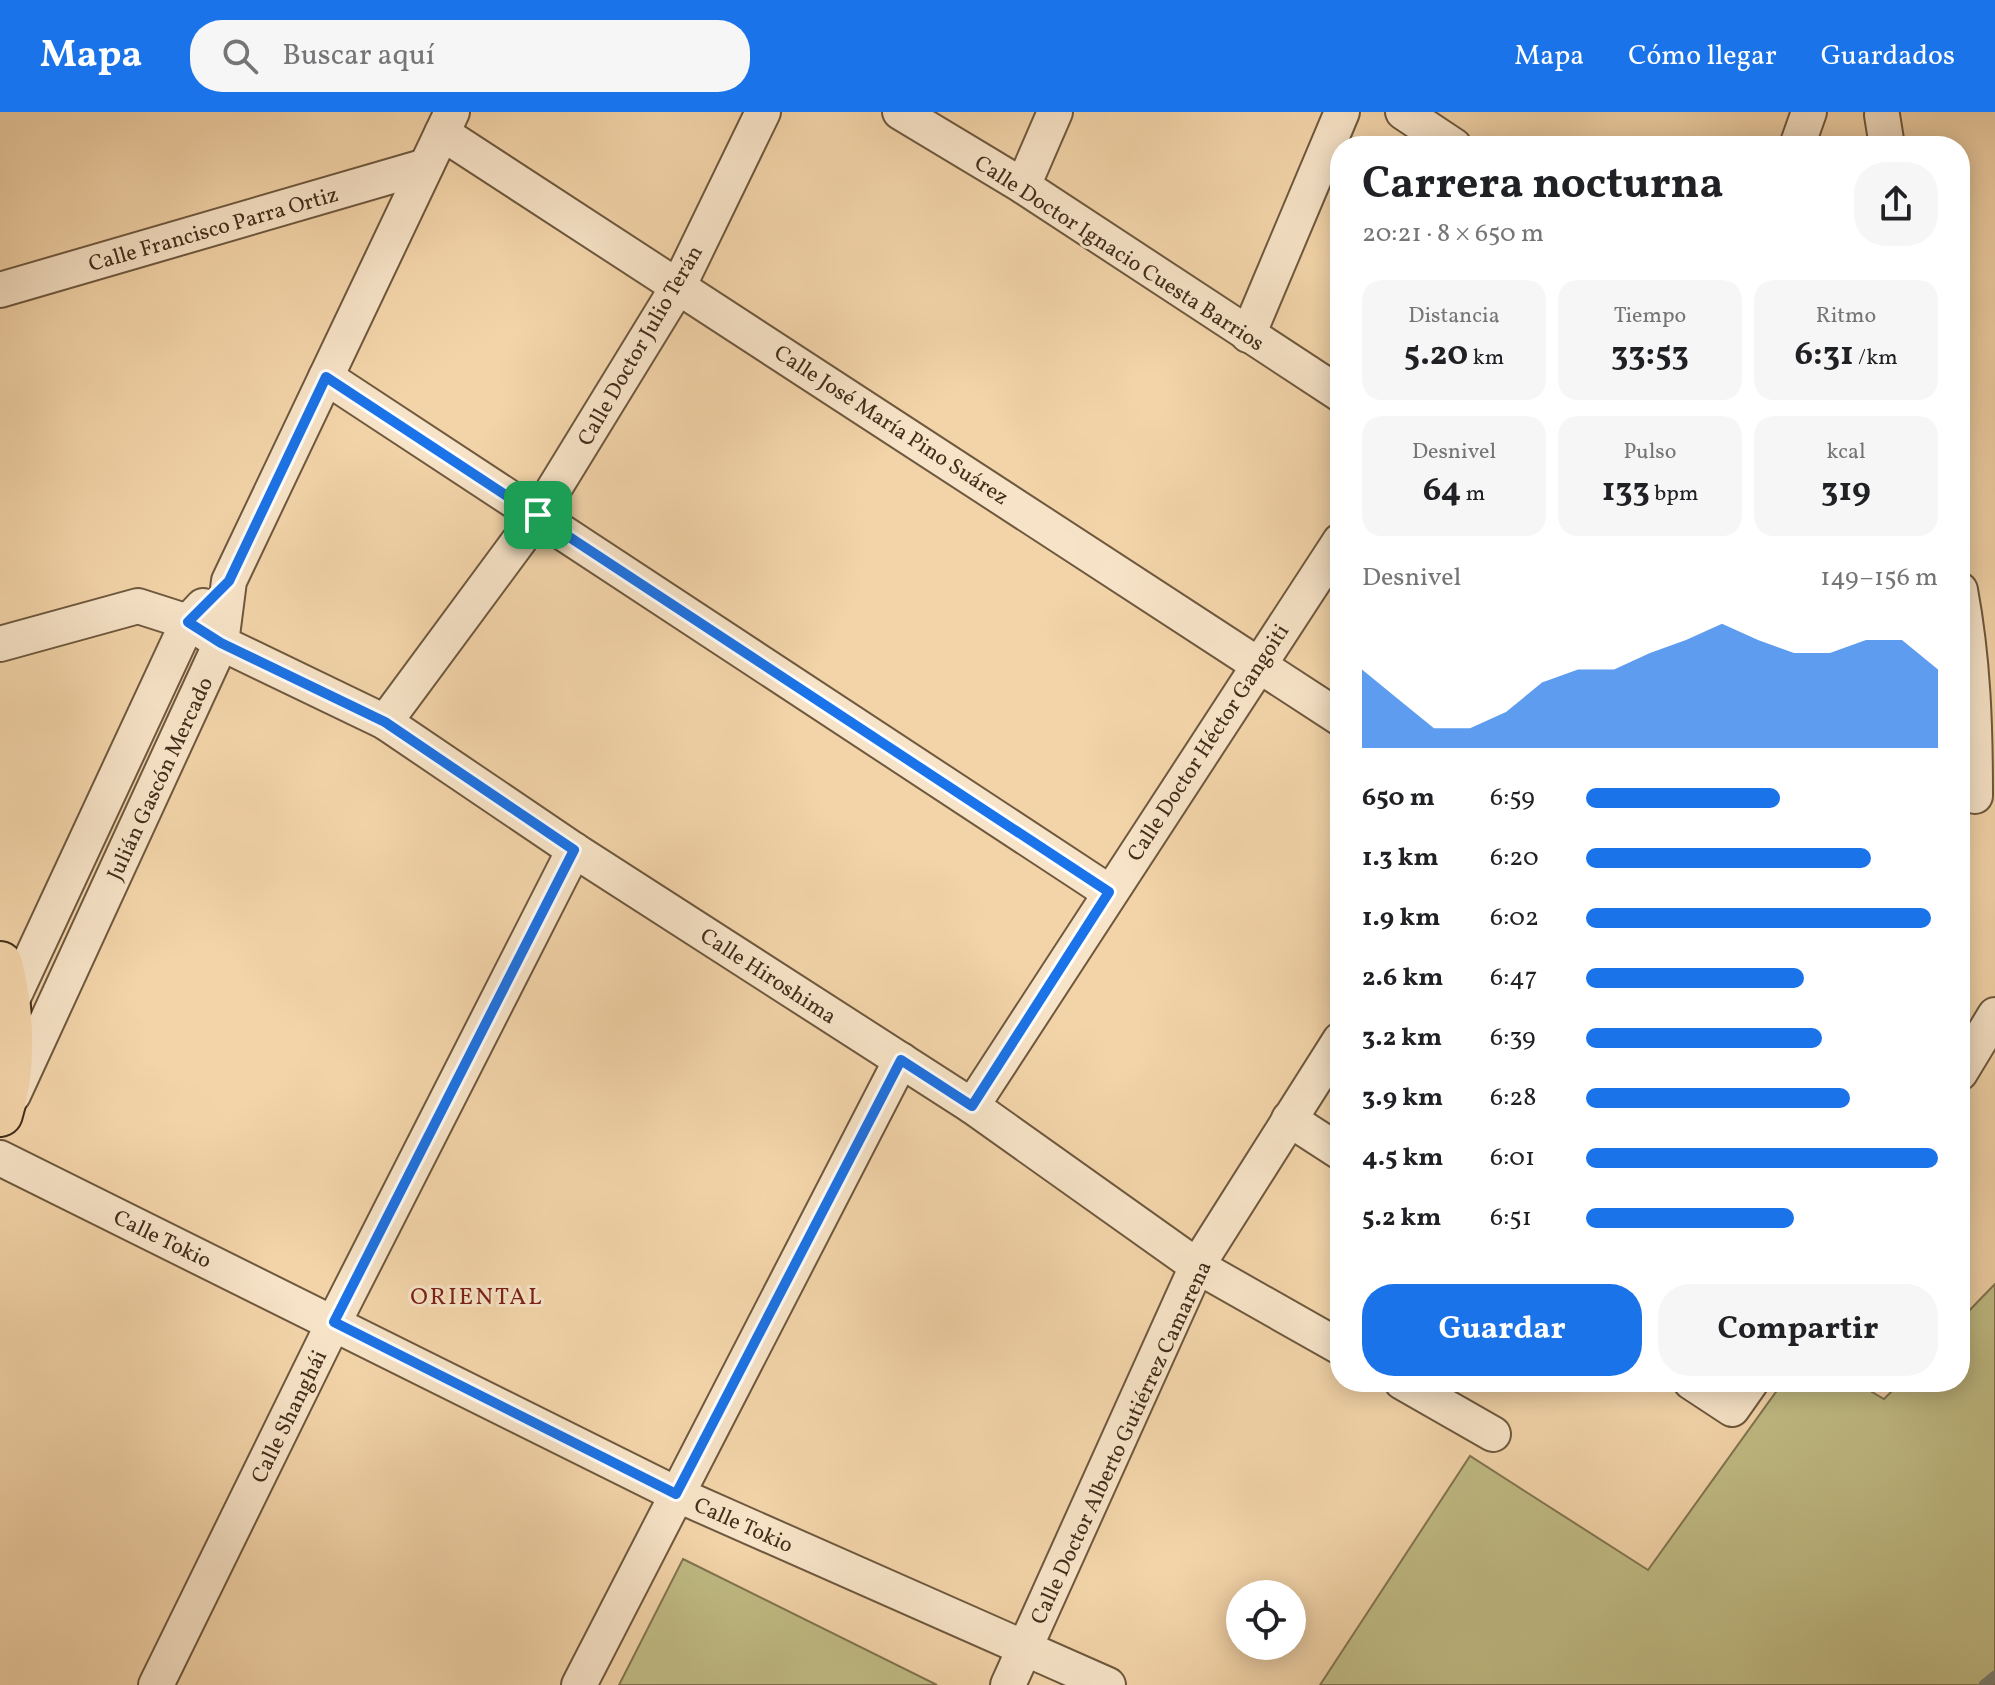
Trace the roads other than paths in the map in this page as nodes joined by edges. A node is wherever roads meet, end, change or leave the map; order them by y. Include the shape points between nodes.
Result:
1 (763, 112) edge
2 (900, 112) edge
3 (1055, 112) edge
4 (1342, 112) edge
5 (1403, 112) edge
6 (1809, 112) edge
7 (447, 122) edge
8 (1332, 136) edge
9 (1439, 136) edge
10 (1801, 136) edge
11 (1330, 140) edge
12 (426, 166) junction
13 (1023, 186) junction
14 (679, 285) junction
15 (0, 290) edge
16 (1248, 335) junction
17 (326, 377) junction
18 (1330, 388) edge
19 (538, 515) junction
20 (1330, 556) edge
21 (229, 581) junction
22 (188, 622) junction
23 (221, 643) junction
24 (0, 644) edge
25 (1970, 647) edge
26 (1258, 664) junction
27 (1330, 711) edge
28 (385, 722) junction
29 (1977, 798) edge
30 (574, 850) junction
31 (1109, 892) junction
32 (2, 993) edge
33 (1995, 1015) edge
34 (1330, 1055) edge
35 (1970, 1056) edge
36 (901, 1060) junction
37 (972, 1106) junction
38 (0, 1114) edge
39 (1289, 1119) junction
40 (0, 1124) edge
41 (1330, 1146) edge
42 (0, 1158) edge
43 (1197, 1266) junction
44 (334, 1322) junction
45 (1330, 1341) edge
46 (1420, 1392) edge
47 (1493, 1434) dead end
48 (676, 1494) junction
49 (1026, 1648) junction
50 (156, 1685) edge
51 (579, 1685) edge
52 (1008, 1685) edge
53 (1108, 1685) edge

1 - 14 street, Calle Doctor Julio Terán
2 - 13 street, Calle Doctor Ignacio Cuesta Barrios
3 - 13 street
4 - 8 street
5 - 9 street
6 - 10 street
7 - 12 street
7 - 14 street, Calle José María Pino Suárez
11 - 16 street
12 - 15 street, Calle Francisco Parra Ortiz
12 - 17 street
13 - 16 street, Calle Doctor Ignacio Cuesta Barrios
14 - 19 street, Calle Doctor Julio Terán
14 - 26 street, Calle José María Pino Suárez
16 - 18 street, Calle Doctor Ignacio Cuesta Barrios
17 - 19 street
17 - 21 street
19 - 28 street, Calle Doctor Julio Terán
19 - 31 street
20 - 26 street, Calle Doctor Héctor Gangoiti
21 - 22 street, Julián Gascón Mercado
21 - 23 street, Julián Gascón Mercado
22 - 23 street, Calle Hiroshima
22 - 24 street, Calle Hiroshima via 138,606
22 - 32 street, Julián Gascón Mercado
23 - 28 street, Calle Hiroshima
23 - 40 street, Julián Gascón Mercado
25 - 29 street
26 - 27 street, Calle José María Pino Suárez
26 - 31 street, Calle Doctor Héctor Gangoiti
28 - 30 street, Calle Hiroshima
30 - 36 street, Calle Hiroshima
30 - 44 street, Calle Shanghái
31 - 37 street, Calle Doctor Héctor Gangoiti
32 - 38 main road via 10,1063
33 - 35 street
34 - 39 street, Calle Doctor Alberto Gutiérrez Camarena
36 - 37 street, Calle Hiroshima
36 - 48 street
37 - 43 street, Calle Hiroshima
39 - 41 street
39 - 43 street, Calle Doctor Alberto Gutiérrez Camarena
42 - 44 street, Calle Tokio
43 - 45 street, Calle Hiroshima
43 - 49 street, Calle Doctor Alberto Gutiérrez Camarena
44 - 48 street, Calle Tokio
44 - 50 street, Calle Shanghái
46 - 47 street
48 - 49 street, Calle Tokio
48 - 51 street
49 - 52 street, Calle Doctor Alberto Gutiérrez Camarena
49 - 53 street, Calle Tokio

